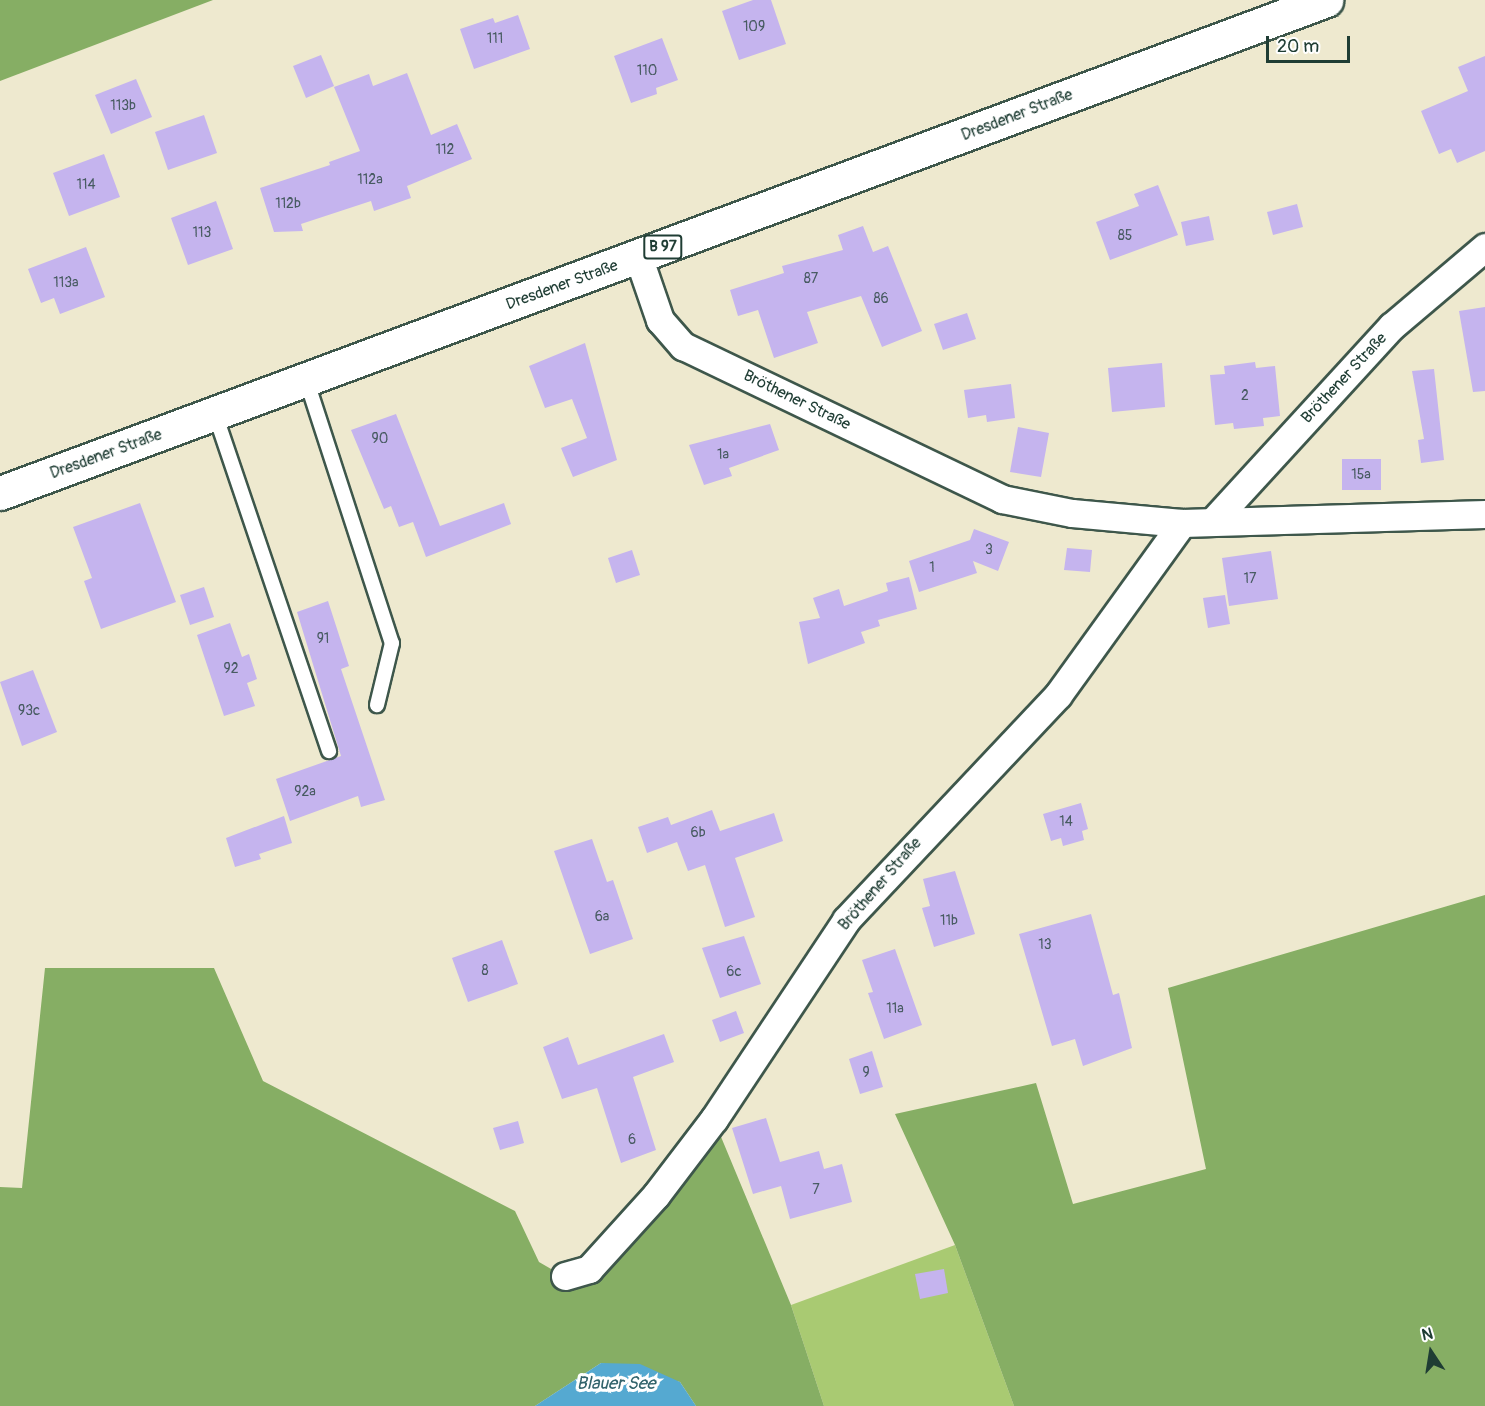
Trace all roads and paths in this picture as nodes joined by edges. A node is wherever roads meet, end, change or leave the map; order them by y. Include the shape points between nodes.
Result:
1 (1326, 0) edge
2 (1485, 247) edge
3 (638, 256) junction
4 (306, 379) junction
5 (215, 414) junction
6 (0, 493) edge
7 (1485, 514) edge
8 (1214, 520) junction
9 (1182, 523) junction
10 (377, 705) dead end
11 (329, 751) dead end
12 (565, 1276) dead end

1 - 3 main road, Dresdener Straße / B 97
2 - 8 street, Bröthener Straße via 1392,326
3 - 4 main road, Dresdener Straße / B 97
3 - 9 street, Bröthener Straße via 660,320 683,346 1002,498 1072,513
4 - 5 main road, Dresdener Straße / B 97
4 - 10 lane via 392,643
5 - 6 main road, Dresdener Straße / B 97
5 - 11 lane
7 - 8 street, Bröthener Straße
8 - 9 street, Bröthener Straße
9 - 12 street, Bröthener Straße via 1058,695 846,921 714,1119 656,1196 589,1269

